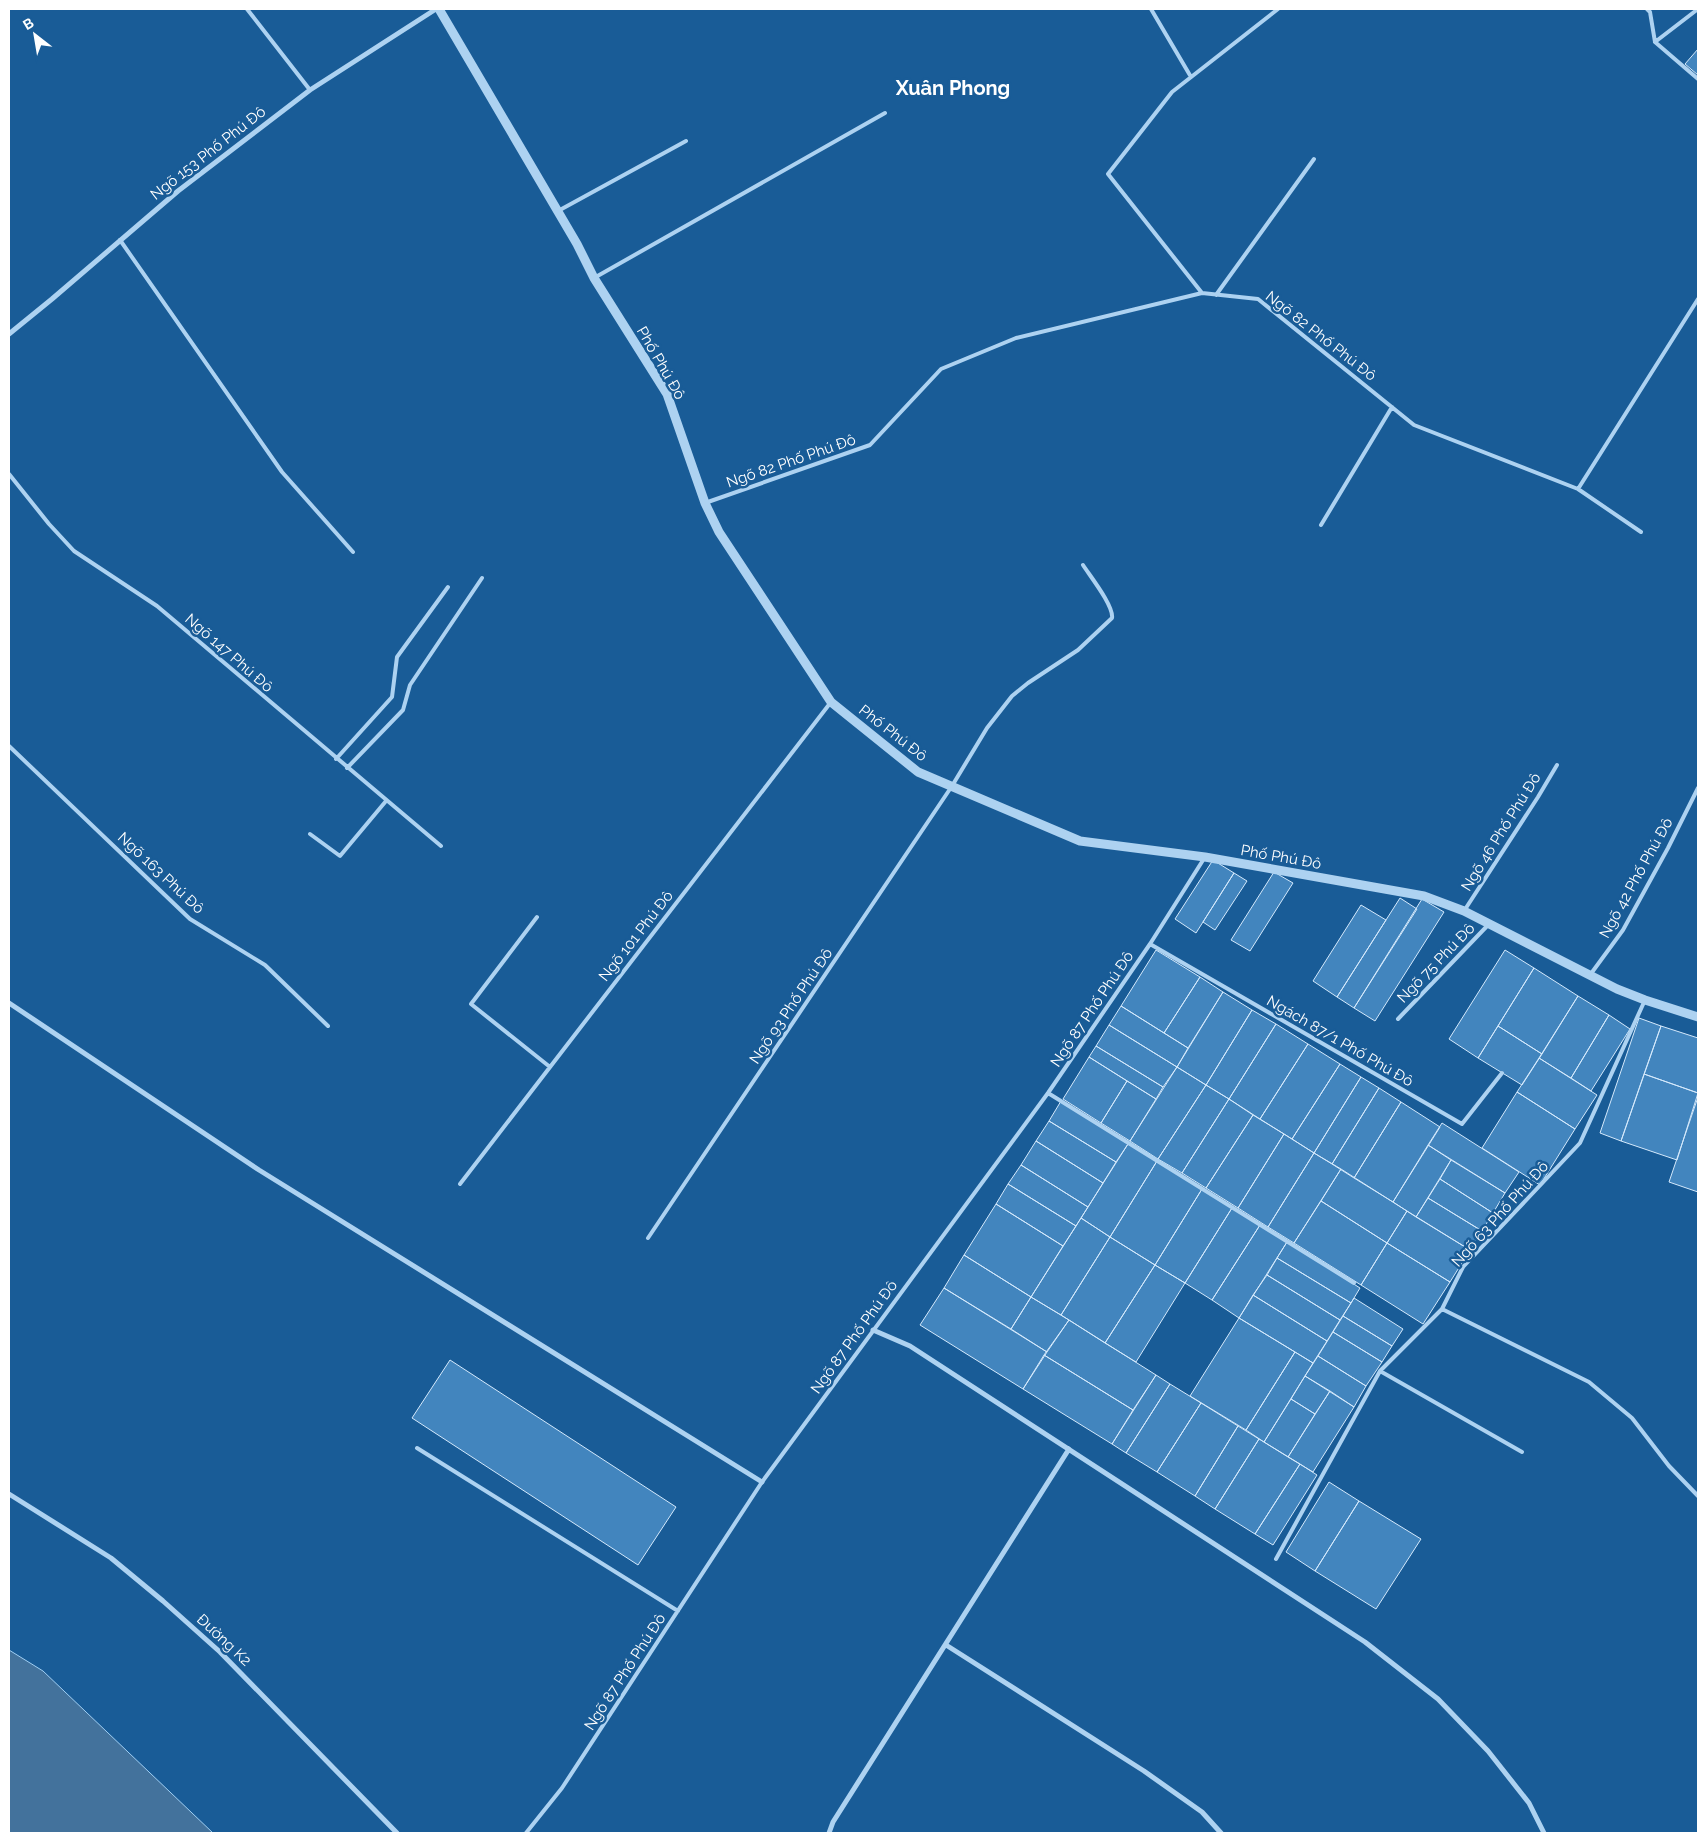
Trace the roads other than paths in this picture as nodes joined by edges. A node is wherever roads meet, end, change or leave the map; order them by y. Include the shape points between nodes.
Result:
1 (247, 9) edge
2 (438, 9) edge
3 (1151, 9) edge
4 (1278, 9) edge
5 (1647, 9) edge
6 (1698, 9) edge
7 (1655, 42) junction
8 (1191, 77) junction
9 (1698, 79) edge
10 (310, 90) junction
11 (885, 113) dead end
12 (686, 141) dead end
13 (1314, 159) dead end
14 (558, 211) junction
15 (120, 240) junction
16 (594, 278) junction
17 (1202, 293) junction
18 (1216, 295) junction
19 (1698, 299) edge
20 (9, 334) edge
21 (1392, 407) junction
22 (9, 474) edge
23 (1578, 489) junction
24 (705, 503) junction
25 (1321, 524) dead end
26 (1641, 532) dead end
27 (353, 552) dead end
28 (1083, 565) dead end
29 (482, 578) dead end
30 (448, 587) dead end
31 (830, 702) junction
32 (9, 746) edge
33 (336, 759) junction
34 (1557, 765) dead end
35 (347, 768) junction
36 (952, 786) junction
37 (1698, 788) edge
38 (386, 801) junction
39 (310, 834) dead end
40 (441, 846) dead end
41 (1205, 857) junction
42 (1464, 911) junction
43 (537, 917) dead end
44 (1489, 924) junction
45 (1150, 944) junction
46 (1590, 975) junction
47 (1645, 1000) junction
48 (9, 1003) edge
49 (1698, 1017) edge
50 (1398, 1019) dead end
51 (328, 1026) dead end
52 (550, 1067) junction
53 (1502, 1073) dead end
54 (1048, 1093) junction
55 (460, 1184) dead end
56 (648, 1238) dead end
57 (1354, 1283) dead end
58 (1442, 1308) junction
59 (872, 1330) junction
60 (1380, 1371) junction
61 (417, 1448) dead end
62 (1069, 1449) junction
63 (1522, 1452) dead end
64 (762, 1482) junction
65 (9, 1494) edge
66 (1698, 1496) edge
67 (1276, 1559) dead end
68 (678, 1611) junction
69 (946, 1645) junction
70 (397, 1833) edge
71 (526, 1833) edge
72 (829, 1833) edge
73 (1221, 1833) edge
74 (1544, 1833) edge

1 - 10 lane
2 - 10 street, Ngõ 153 Phố Phú Đô
2 - 14 street, Phố Phú Đô
3 - 8 lane
4 - 8 lane
5 - 7 lane
6 - 7 lane
7 - 9 lane
8 - 17 lane via 1172,92 1108,174
10 - 15 street, Ngõ 153 Phố Phú Đô via 178,191
11 - 16 lane
12 - 14 lane
13 - 18 lane
14 - 16 street, Phố Phú Đô
15 - 20 street, Ngõ 153 Phố Phú Đô
15 - 27 lane via 282,472
16 - 24 street, Phố Phú Đô via 667,394
17 - 18 lane, Ngõ 82 Phố Phú Đô
17 - 24 lane, Ngõ 82 Phố Phú Đô via 1016,338 941,369 870,445
18 - 21 lane, Ngõ 82 Phố Phú Đô via 1258,299
19 - 23 lane
21 - 23 lane, Ngõ 82 Phố Phú Đô via 1414,425
21 - 25 lane
22 - 33 lane, Ngõ 147 Phú Đô via 74,551 157,606
23 - 26 lane, Ngõ 82 Phố Phú Đô
24 - 31 street, Phố Phú Đô via 719,532
28 - 36 lane, Ngõ 93 Phố Phú Đô via 1109,606 1112,618 1078,650 1012,696 987,728
29 - 35 lane via 410,685 403,710
30 - 33 lane via 397,657 392,697
31 - 36 street, Phố Phú Đô via 918,772
31 - 52 lane, Ngõ 101 Phú Đô
32 - 51 lane, Ngõ 163 Phú Đô via 190,919 265,965
33 - 35 lane, Ngõ 147 Phú Đô
34 - 42 lane, Ngõ 46 Phố Phú Đô
35 - 38 lane, Ngõ 147 Phú Đô
36 - 41 street, Phố Phú Đô via 1080,841
36 - 56 lane, Ngõ 93 Phố Phú Đô
37 - 46 lane, Ngõ 42 Phố Phú Đô via 1623,930
38 - 39 lane via 340,856
38 - 40 lane, Ngõ 147 Phú Đô
41 - 42 street, Phố Phú Đô via 1424,896
41 - 45 lane, Ngõ 87 Phố Phú Đô
42 - 44 street, Phố Phú Đô
43 - 52 lane via 471,1004
44 - 46 street, Phố Phú Đô
44 - 50 lane, Ngõ 75 Phú Đô
45 - 53 lane, Ngách 87/1 Phố Phú Đô via 1462,1124
45 - 54 lane, Ngõ 87 Phố Phú Đô
46 - 47 street, Phố Phú Đô
47 - 49 street, Phố Phú Đô
47 - 58 lane, Ngõ 63 Phố Phú Đô via 1580,1143 1463,1267
48 - 64 street via 259,1170
52 - 55 lane, Ngõ 101 Phú Đô
54 - 57 lane
54 - 59 lane, Ngõ 87 Phố Phú Đô
58 - 60 lane, Ngõ 63 Phố Phú Đô
58 - 66 lane via 1589,1382 1632,1418 1669,1466
59 - 62 street via 910,1346
59 - 64 lane, Ngõ 87 Phố Phú Đô
60 - 63 lane
60 - 67 lane, Ngõ 63 Phố Phú Đô
61 - 68 lane
62 - 69 street
62 - 74 street via 1365,1642 1438,1698 1488,1751 1523,1795
64 - 68 lane, Ngõ 87 Phố Phú Đô
65 - 70 street, Đường K2 via 110,1558 163,1601 220,1652
68 - 71 lane, Ngõ 87 Phố Phú Đô via 562,1788
69 - 72 street
69 - 73 street via 1144,1770 1202,1812

